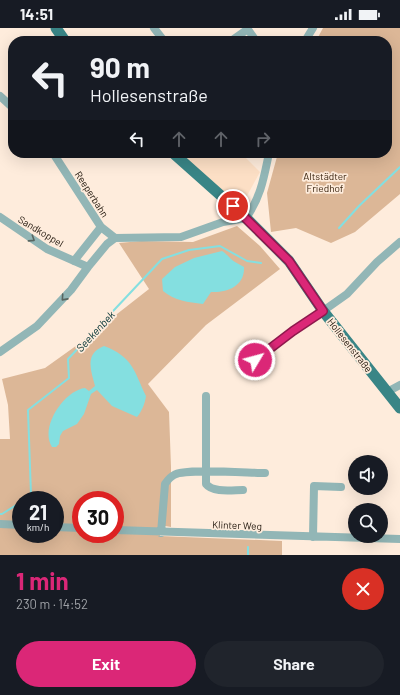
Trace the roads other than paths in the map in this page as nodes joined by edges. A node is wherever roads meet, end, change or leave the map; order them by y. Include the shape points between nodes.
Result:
1 (154, 28) edge
2 (247, 28) edge
3 (160, 36) edge
4 (237, 36) edge
5 (0, 96) edge
6 (8, 103) edge
7 (56, 158) edge
8 (179, 158) edge
9 (268, 158) edge
10 (0, 217) edge
11 (246, 218) junction
12 (101, 227) junction
13 (115, 238) junction
14 (400, 242) edge
15 (74, 261) junction
16 (88, 267) junction
17 (323, 311) junction
18 (0, 352) edge
19 (251, 363) dead end
20 (400, 385) edge
21 (387, 392) junction
22 (206, 396) dead end
23 (400, 408) edge
24 (206, 472) junction
25 (265, 473) dead end
26 (341, 487) dead end
27 (243, 490) dead end
28 (0, 524) edge
29 (12, 525) edge
30 (124, 531) edge
31 (161, 533) junction
32 (313, 537) junction
33 (400, 539) edge

1 - 3 street
2 - 4 street
5 - 6 street
7 - 12 street, Reeperbahn
8 - 11 main road, Hollesenstraße
9 - 11 street via 262,187 254,207
10 -> 15 street, Sandkoppel via 47,249
11 - 13 street via 223,222 181,237
11 - 17 main road, Hollesenstraße via 289,261
12 - 13 street, Reeperbahn
12 - 15 street
13 - 16 street
14 - 17 street via 347,294
15 - 16 street, Sandkoppel
16 -> 18 street via 71,290 37,326
17 - 19 street
17 - 21 main road, Hollesenstraße
20 - 21 street
21 - 23 main road, Hollesenstraße
22 - 24 street
24 - 25 street
24 - 27 street via 206,484 212,489
24 - 31 street via 174,474 165,484
26 - 32 street via 314,486
28 - 29 street
30 - 31 street, Klinter Weg
31 - 32 street, Klinter Weg
32 - 33 street, Klinter Weg

